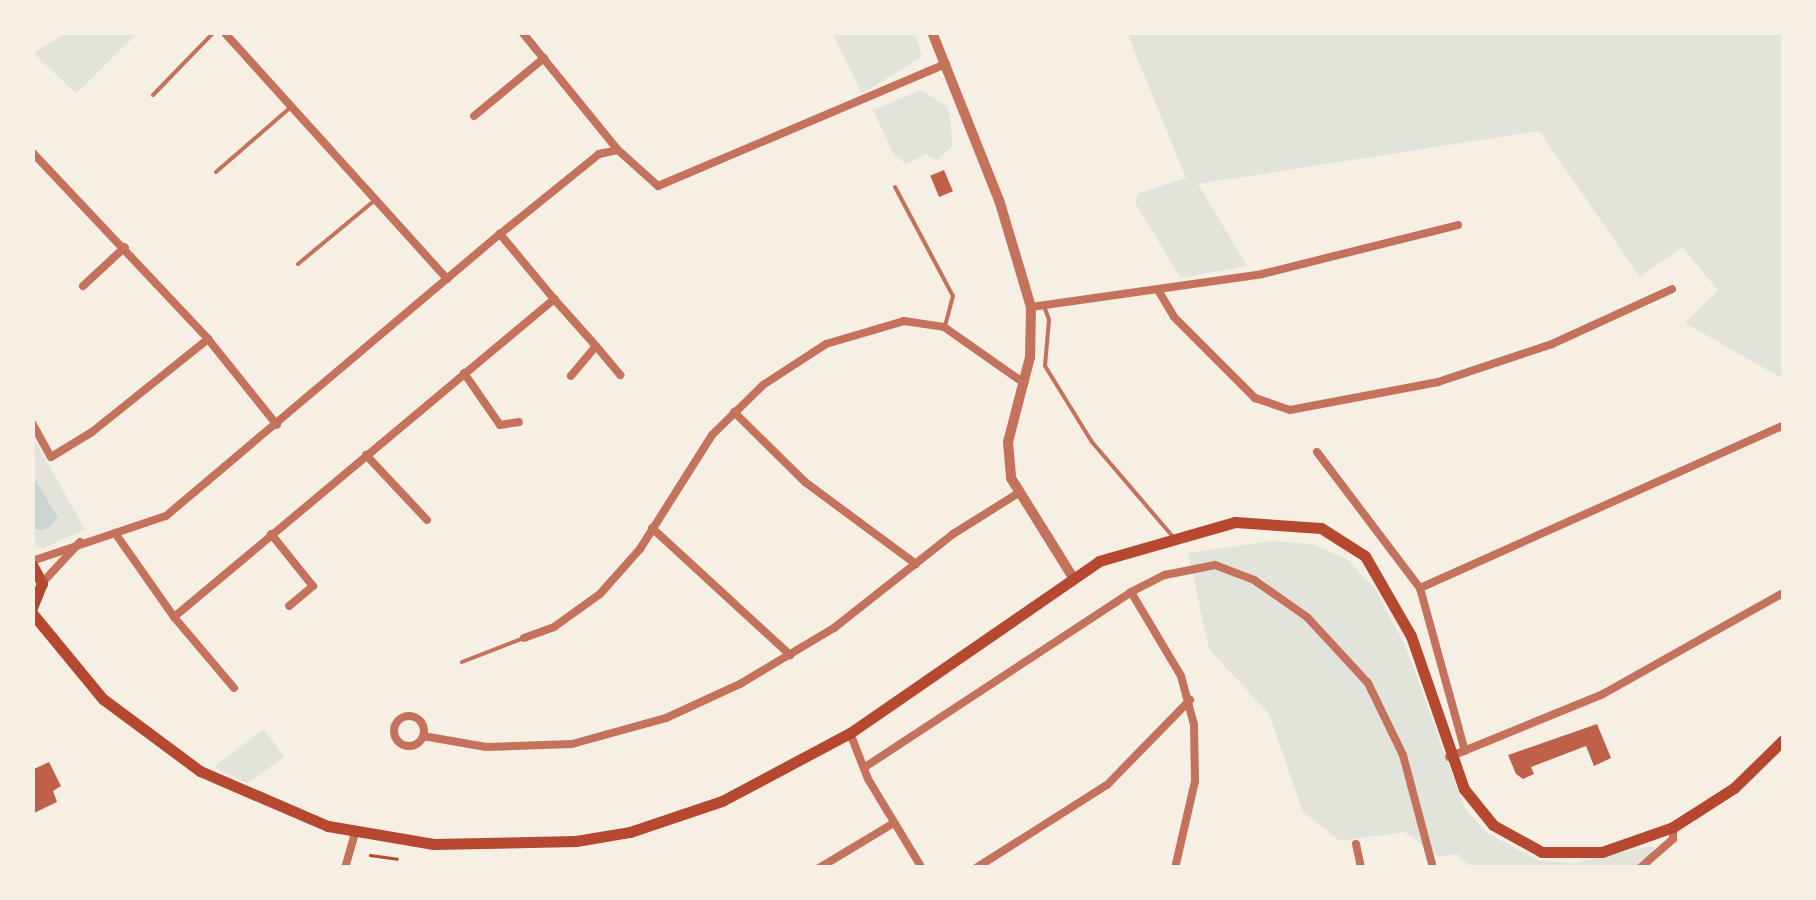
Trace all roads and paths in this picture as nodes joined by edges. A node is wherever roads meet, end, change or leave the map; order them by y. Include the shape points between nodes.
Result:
1 (214, 32) edge
2 (224, 32) edge
3 (522, 32) edge
4 (932, 32) edge
5 (544, 58) junction
6 (946, 64) junction
7 (153, 95) dead end
8 (294, 104) junction
9 (474, 116) dead end
10 (618, 150) junction
11 (34, 157) edge
12 (216, 172) dead end
13 (895, 187) dead end
14 (378, 198) junction
15 (1458, 225) dead end
16 (500, 234) junction
17 (124, 247) junction
18 (298, 264) dead end
19 (447, 279) junction
20 (83, 286) dead end
21 (1158, 290) junction
22 (1672, 290) dead end
23 (554, 300) junction
24 (1044, 305) junction
25 (1031, 307) junction
26 (944, 326) junction
27 (208, 339) junction
28 (596, 346) junction
29 (464, 373) junction
30 (620, 375) dead end
31 (571, 376) dead end
32 (1024, 383) junction
33 (734, 412) junction
34 (518, 422) dead end
35 (32, 423) edge
36 (1784, 424) edge
37 (277, 425) junction
38 (1317, 452) dead end
39 (366, 455) junction
40 (1017, 494) junction
41 (426, 520) dead end
42 (652, 528) junction
43 (115, 533) junction
44 (271, 534) junction
45 (1172, 537) junction
46 (80, 542) junction
47 (32, 563) edge
48 (916, 564) junction
49 (1072, 576) junction
50 (42, 583) junction
51 (1420, 588) junction
52 (1131, 592) junction
53 (1783, 593) edge
54 (289, 606) dead end
55 (32, 610) edge
56 (174, 617) junction
57 (524, 638) joint
58 (790, 655) junction
59 (462, 662) dead end
60 (234, 688) dead end
61 (1190, 700) junction
62 (850, 734) junction
63 (423, 736) junction
64 (1784, 739) edge
65 (1465, 751) junction
66 (1450, 757) junction
67 (864, 767) junction
68 (894, 823) junction
69 (1674, 827) junction
70 (355, 833) junction
71 (1356, 844) dead end
72 (370, 854) dead end
73 (397, 859) dead end
74 (344, 868) edge
75 (819, 868) edge
76 (922, 868) edge
77 (976, 868) edge
78 (1176, 868) edge
79 (1361, 868) edge
80 (1433, 868) edge
81 (1640, 868) edge

1 - 7 lane
2 - 8 street
3 - 5 street
4 - 6 street
5 - 9 street
5 - 10 street
6 - 10 street via 658,186
6 - 25 street
8 - 12 lane
8 - 14 street
10 - 16 street via 599,154
11 - 17 street
13 - 26 lane via 953,296
14 - 18 lane
14 - 19 street
15 - 21 street via 1307,265
16 - 19 street
16 - 23 street
17 - 20 street
17 - 27 street
19 - 37 street
21 - 22 street via 1174,317 1255,398 1290,410 1438,382 1552,344
21 - 24 street
23 - 28 street
23 - 29 street
24 - 25 street
24 - 45 lane via 1045,366 1092,442
25 - 32 street
26 - 32 street
26 - 33 street via 904,321 851,334 795,362
27 - 35 street via 51,457
27 - 37 street
28 - 30 street
28 - 31 street
29 - 34 street via 500,425
29 - 39 street
32 - 40 street via 1008,442
33 - 42 street via 696,455
33 - 48 street via 804,482
36 - 51 street
37 - 43 street via 166,516
38 - 51 street
39 - 41 street
39 - 44 street
40 - 48 street
40 - 49 street
42 - 57 street via 600,594 554,627
42 - 58 street
43 - 46 street
43 - 56 street
44 - 54 street via 313,586
44 - 56 street
45 - 49 main road
45 - 66 main road via 1235,522 1295,522 1349,542 1376,570 1412,636
46 - 47 street
46 - 50 street
47 - 50 main road
48 - 58 street
49 - 62 main road
50 - 55 main road
51 - 65 street
52 - 61 street
52 - 67 street
52 - 80 street via 1164,575 1215,565 1254,580 1307,617 1368,683 1387,718
53 - 65 street via 1603,694
55 - 70 main road via 90,686 175,755 255,798
56 - 60 street
57 - 59 lane
58 - 63 street via 666,718 572,744 486,747
61 - 77 street via 1107,785
61 - 78 street via 1195,780
62 - 67 street
62 - 70 main road via 722,801 630,832 522,844 433,844
63 - 63 street via 416,717 395,724 400,744 414,745
64 - 69 main road via 1734,788
65 - 66 street
66 - 69 main road via 1475,807 1542,852 1602,852
67 - 68 street
68 - 75 street
68 - 76 street
69 - 81 street via 1673,839
70 - 74 street
71 - 79 street
72 - 73 path

